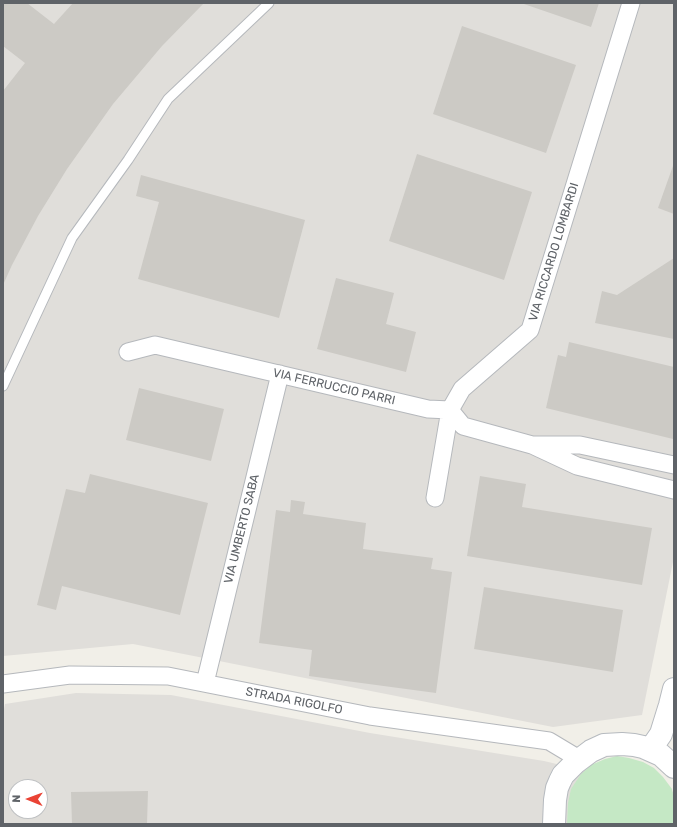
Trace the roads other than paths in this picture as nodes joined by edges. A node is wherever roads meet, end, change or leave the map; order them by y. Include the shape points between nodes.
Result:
1 (269, 3) edge
2 (631, 3) edge
3 (128, 352) dead end
4 (280, 374) junction
5 (3, 386) edge
6 (450, 410) junction
7 (532, 445) junction
8 (630, 456) junction
9 (674, 465) edge
10 (626, 478) junction
11 (674, 490) edge
12 (435, 498) dead end
13 (205, 683) junction
14 (3, 684) edge
15 (674, 689) edge
16 (650, 750) junction
17 (579, 759) junction
18 (674, 767) edge
19 (554, 824) edge

1 - 5 lane via 168,99 72,238
2 - 6 street, VIA RICCARDO LOMBARDI via 530,330 462,389
3 - 4 street, VIA FERRUCCIO PARRI via 155,345
4 - 6 street, VIA FERRUCCIO PARRI via 428,409
4 - 13 street, VIA UMBERTO SABA
6 - 7 street via 463,426
6 - 12 street, VIA RICCARDO LOMBARDI
7 - 8 street via 580,445
7 - 10 street via 577,466
8 - 9 street
8 - 10 street
10 - 11 street
13 - 14 street, STRADA RIGOLFO via 168,676 70,675
13 - 17 street, STRADA RIGOLFO via 370,716 549,741
15 - 16 street via 661,734
16 - 17 street via 634,745 604,745
16 - 18 street via 661,755
17 - 19 street via 563,775 557,788

